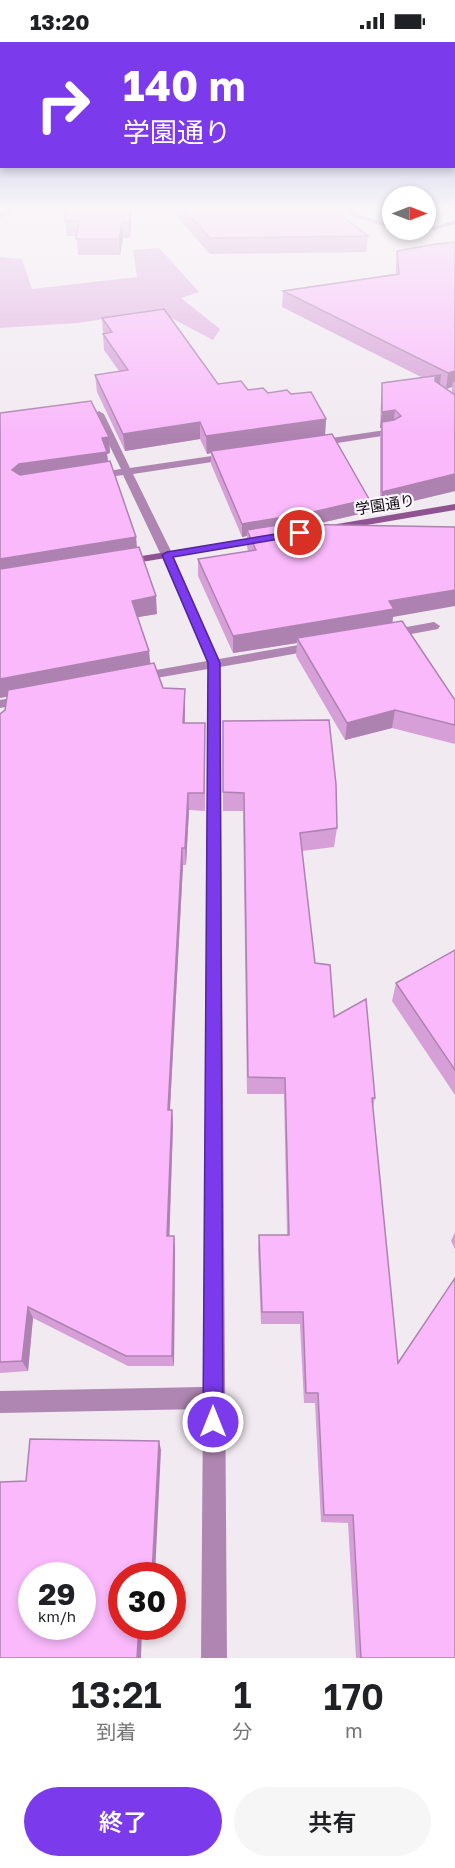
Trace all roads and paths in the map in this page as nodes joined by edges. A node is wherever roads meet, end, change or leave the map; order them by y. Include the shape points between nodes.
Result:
1 (99, 414) edge
2 (392, 432) edge
3 (312, 444) edge
4 (243, 454) edge
5 (128, 472) junction
6 (81, 478) edge
7 (455, 507) edge
8 (317, 530) edge
9 (282, 536) edge
10 (167, 555) junction
11 (111, 564) edge
12 (434, 626) dead end
13 (376, 636) edge
14 (330, 644) edge
15 (214, 663) junction
16 (121, 681) edge
17 (39, 696) edge
18 (2, 703) edge
19 (1, 720) edge
20 (213, 1398) junction
21 (0, 1402) edge
22 (214, 1658) edge

1 - 5 street
2 - 3 street
4 - 5 street
5 - 6 street
5 - 10 street
7 - 8 street, 学園通り
9 - 10 street
10 - 11 street
10 - 15 street
12 - 13 street
14 - 15 street
15 - 16 street
15 - 20 street
17 - 18 street
18 - 19 street
20 - 21 street
20 - 22 street

